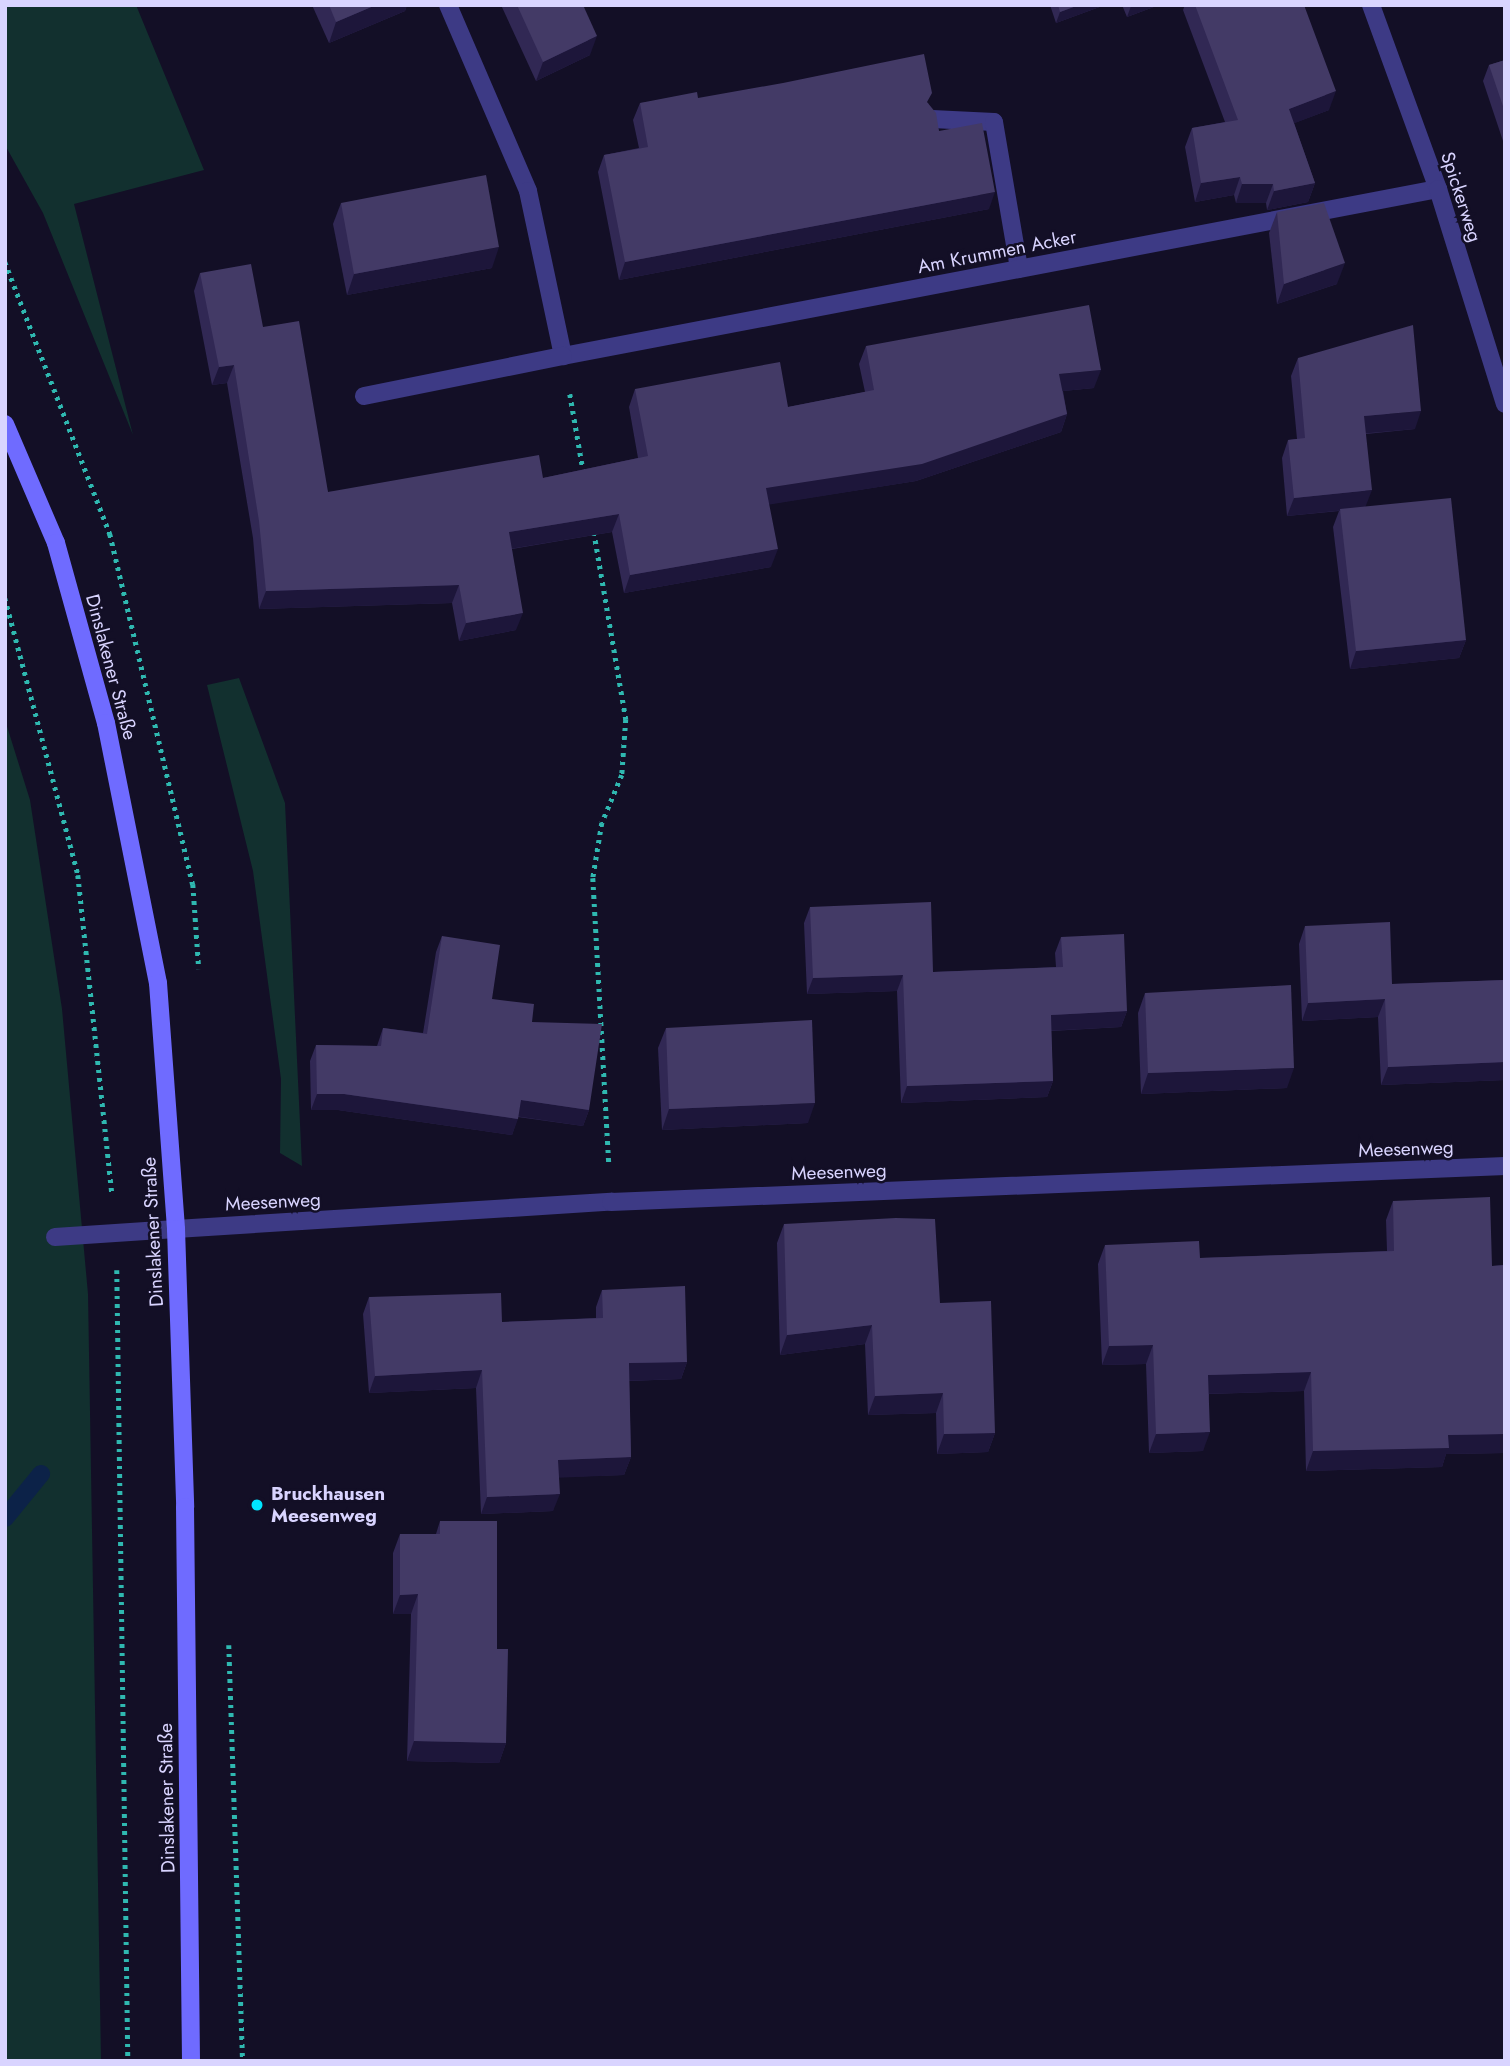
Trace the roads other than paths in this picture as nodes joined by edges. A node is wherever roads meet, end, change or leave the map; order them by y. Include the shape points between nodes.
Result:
1 (448, 5) edge
2 (1371, 5) edge
3 (932, 119) edge
4 (1438, 189) junction
5 (1019, 269) junction
6 (563, 356) junction
7 (364, 396) dead end
8 (1505, 404) edge
9 (5, 424) edge
10 (1505, 1166) edge
11 (176, 1229) junction
12 (55, 1237) dead end
13 (191, 2061) edge

1 - 6 street via 528,191
2 - 4 street, Spickerweg
3 - 5 street via 993,122
4 - 5 street, Am Krummen Acker
4 - 8 street, Spickerweg
5 - 6 street, Am Krummen Acker
6 - 7 street, Am Krummen Acker
9 - 11 main road, Dinslakener Straße via 56,543 106,723 158,983
10 - 11 street, Meesenweg via 611,1202
11 - 12 street, Meesenweg
11 - 13 main road, Dinslakener Straße via 185,1507

